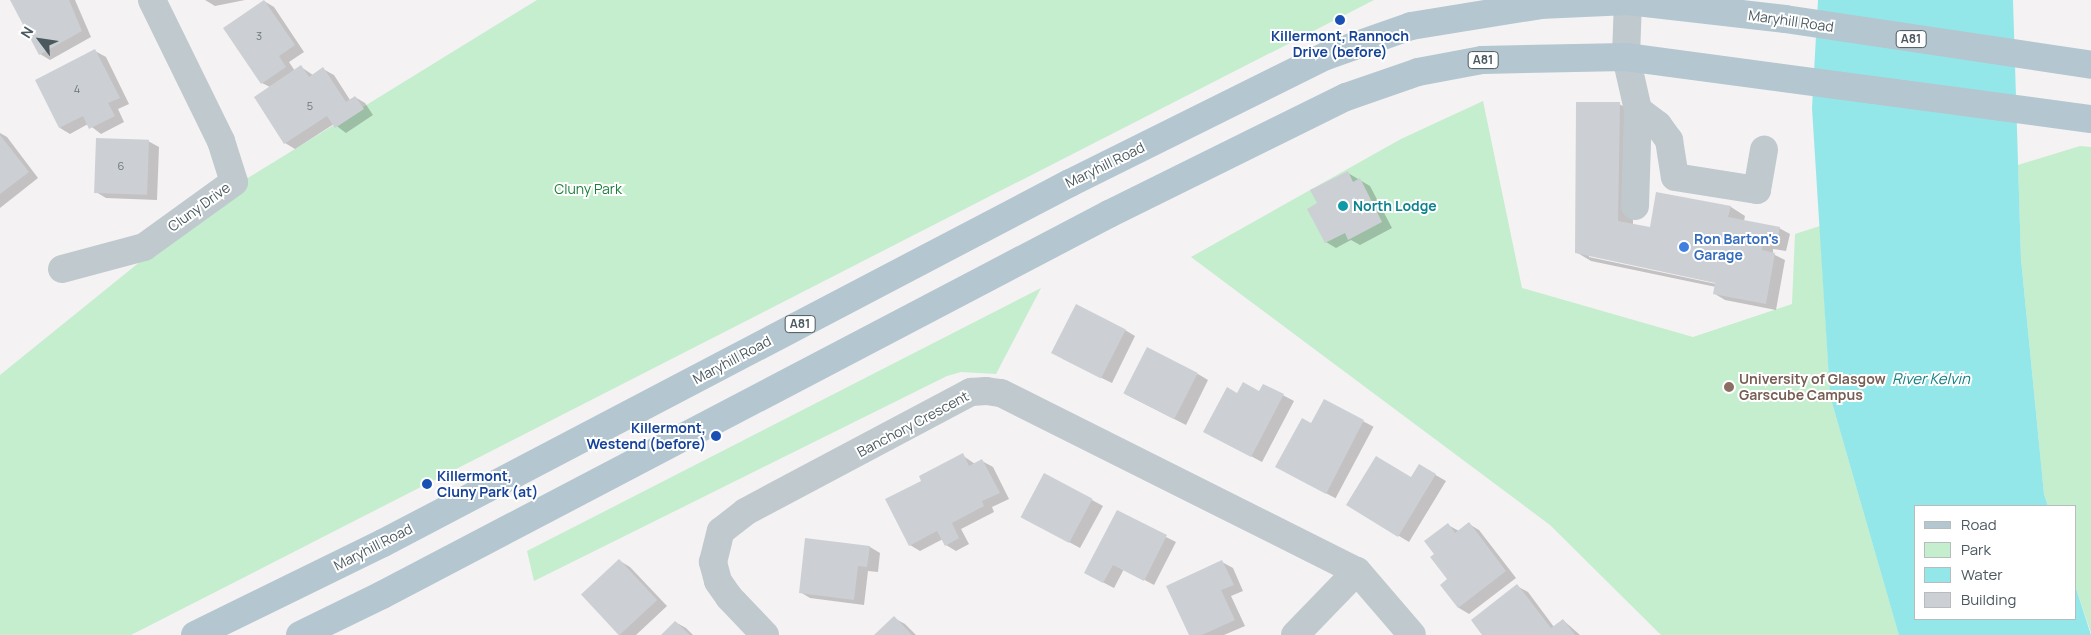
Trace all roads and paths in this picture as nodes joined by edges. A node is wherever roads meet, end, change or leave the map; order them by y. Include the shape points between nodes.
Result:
1 (152, 0) edge
2 (1628, 1) edge
3 (1626, 57) junction
4 (2091, 65) edge
5 (1638, 110) junction
6 (2091, 120) edge
7 (1764, 150) dead end
8 (1635, 206) dead end
9 (62, 269) dead end
10 (1357, 572) junction
11 (208, 632) edge
12 (300, 635) edge
13 (765, 635) edge
14 (1295, 635) edge
15 (1412, 635) edge

1 - 9 street, Cluny Drive via 221,141 234,182 144,246
2 - 3 street
2 - 4 main road, Maryhill Road / A81 via 1785,19
2 - 11 main road, Maryhill Road / A81 via 1540,5 1442,18 1326,56 1054,191
3 - 5 street
3 - 6 main road, A81
3 - 12 main road, A81 via 1482,60 1418,72 1346,97 1109,214 382,596
5 - 7 street via 1658,125 1669,140 1675,177 1757,190
5 - 8 street
10 - 13 street, Banchory Crescent via 1001,393 971,392 745,512 721,531 713,562 718,581
10 - 14 street
10 - 15 street

